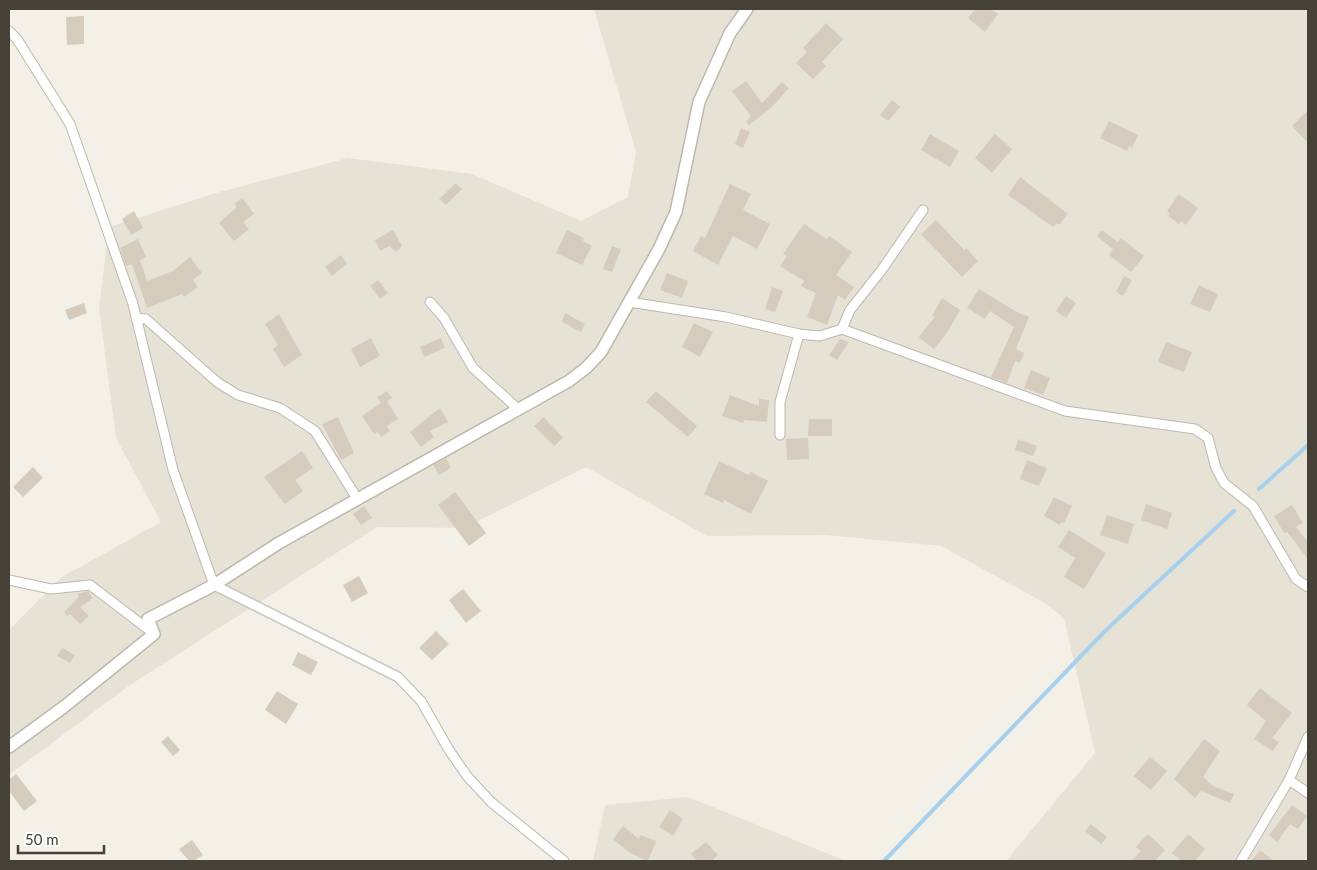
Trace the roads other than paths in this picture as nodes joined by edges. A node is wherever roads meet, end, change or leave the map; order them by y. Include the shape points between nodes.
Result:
1 (747, 9) edge
2 (9, 31) edge
3 (923, 210) dead end
4 (430, 302) dead end
5 (629, 302) junction
6 (136, 318) junction
7 (842, 329) junction
8 (799, 334) junction
9 (518, 409) junction
10 (780, 435) dead end
11 (358, 500) junction
12 (9, 580) edge
13 (214, 584) junction
14 (1308, 587) edge
15 (154, 634) junction
16 (1308, 737) edge
17 (9, 748) edge
18 (1289, 780) junction
19 (1308, 793) edge
20 (564, 861) edge
21 (1241, 861) edge

1 - 5 street via 730,34 699,102 676,212
2 - 6 street via 70,124
3 - 7 street via 850,310
4 - 9 street via 444,318 473,368
5 - 8 street via 726,317
5 - 9 street via 601,352 586,368
6 - 11 street via 146,319 217,382 238,395 280,408 315,431
6 - 13 street via 173,470
7 - 8 street via 820,336
7 - 14 street via 1065,411 1195,429 1208,438 1216,468 1224,483 1253,506 1296,579
8 - 10 street via 780,402
9 - 11 street
11 - 13 street via 279,543
12 - 15 street via 51,590 90,585
13 - 15 street via 148,618
13 - 20 street via 398,677 421,701 467,776 491,802
15 - 17 street
16 - 18 street
18 - 19 street
18 - 21 street

